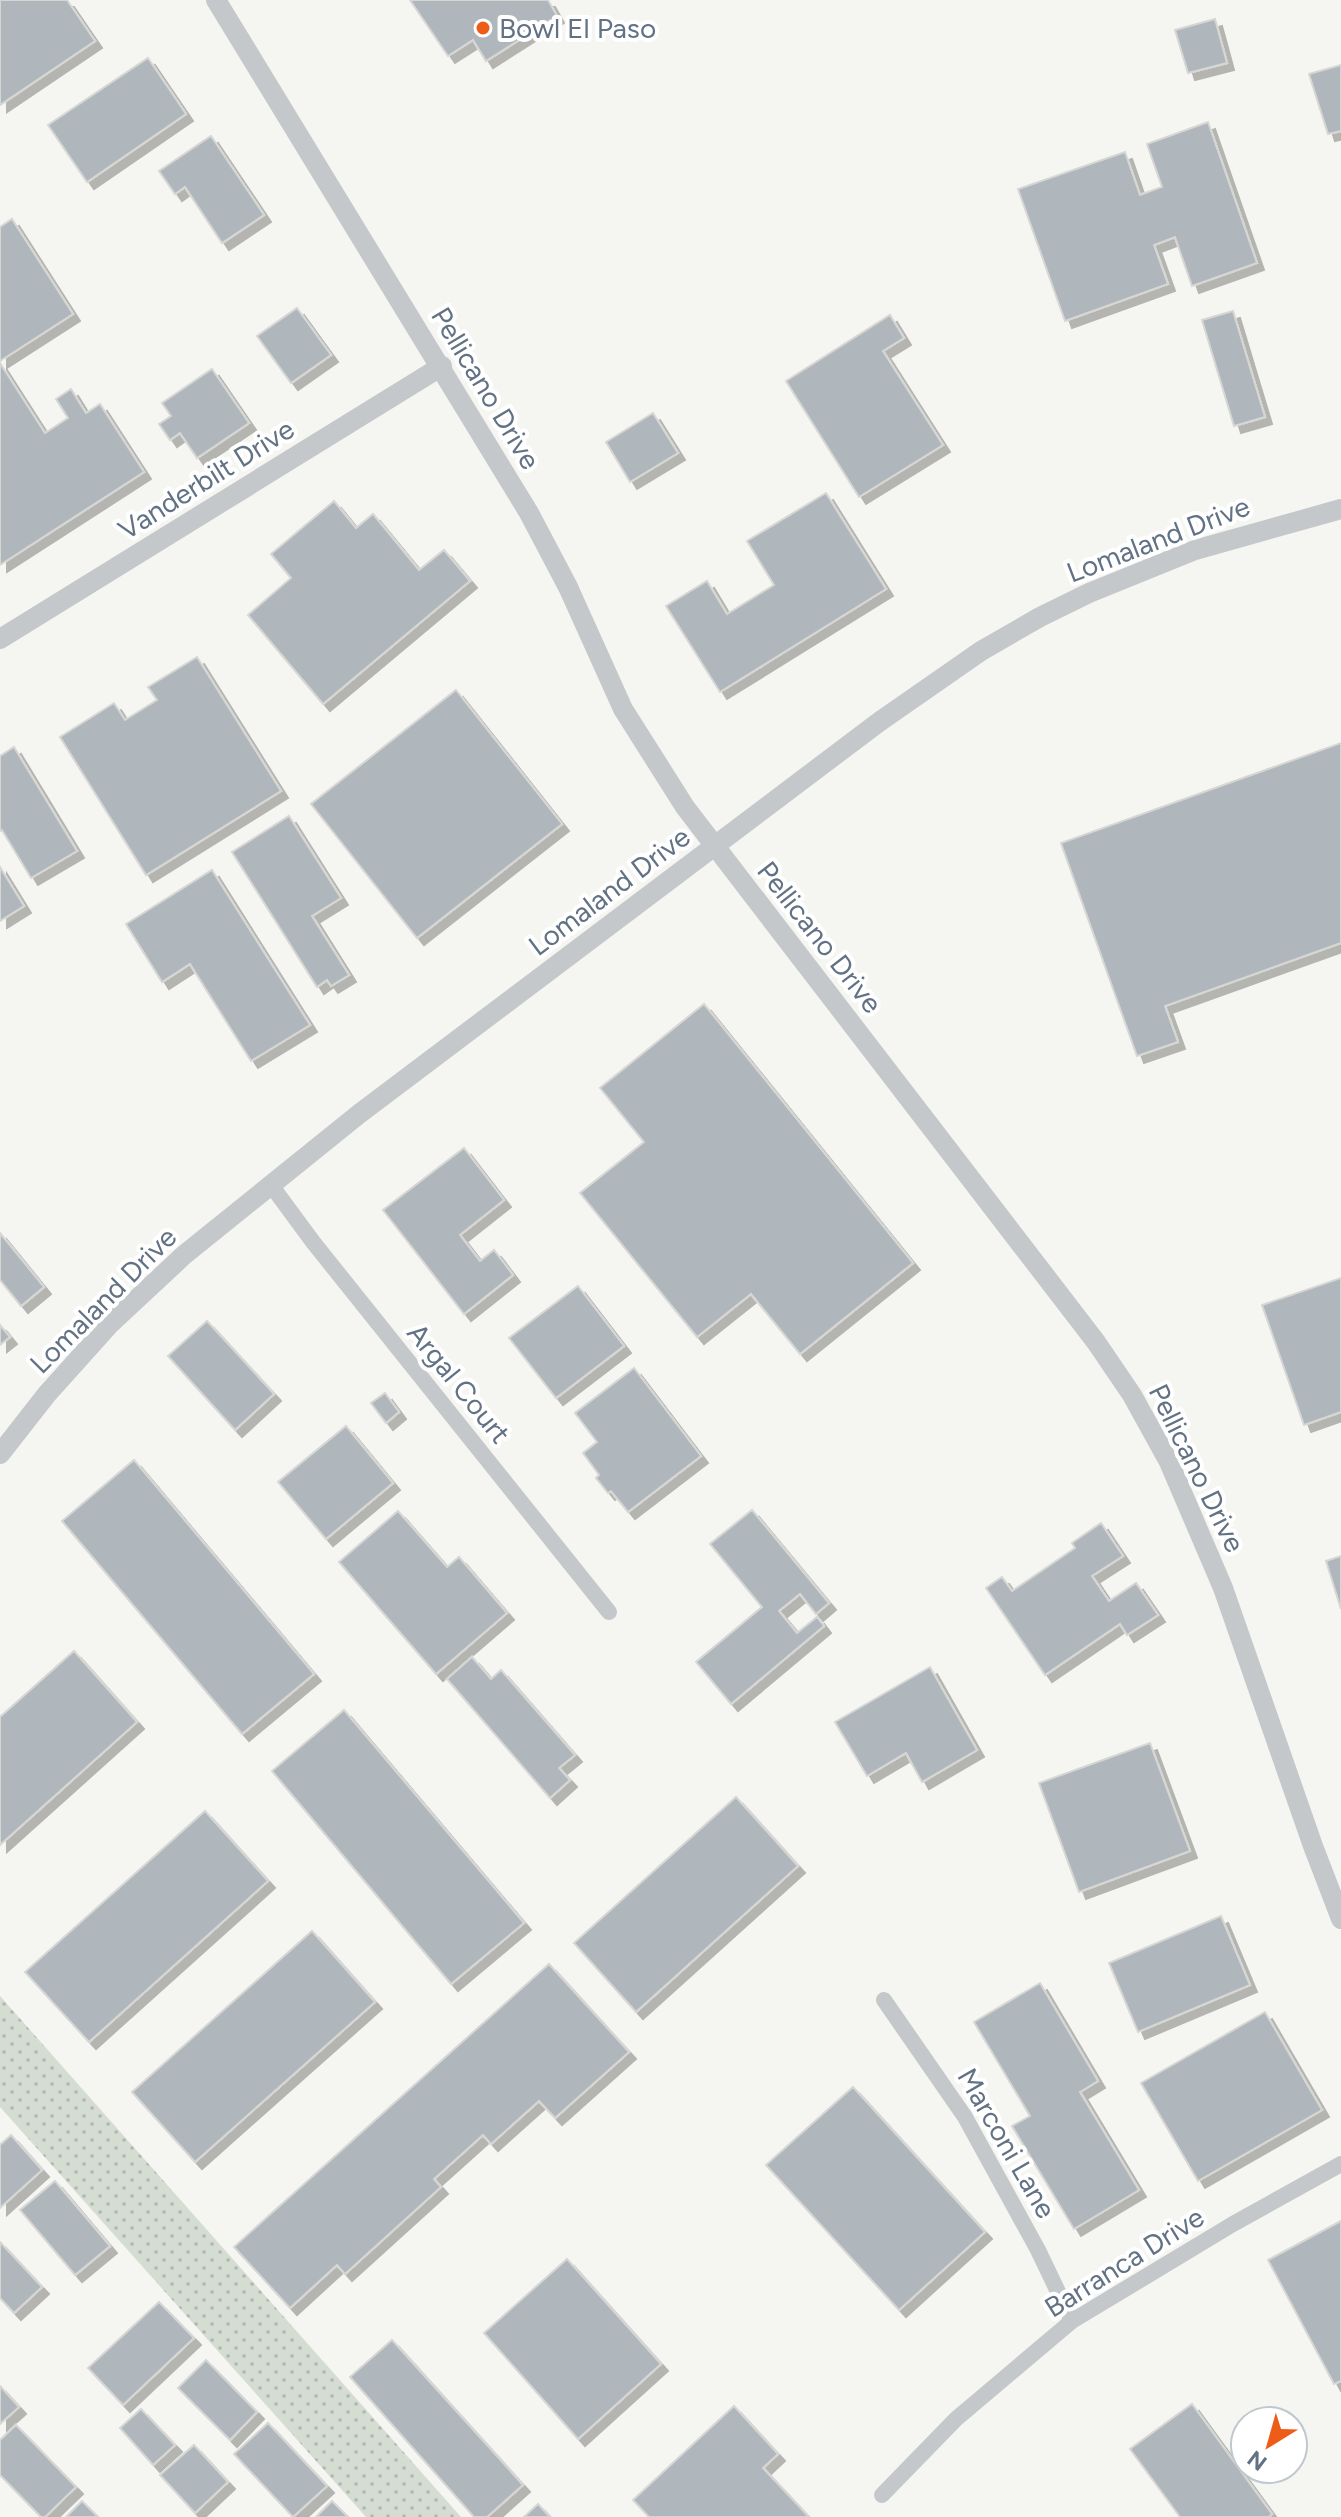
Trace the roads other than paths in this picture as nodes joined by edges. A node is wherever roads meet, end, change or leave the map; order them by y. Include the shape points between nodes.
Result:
1 (216, 0) edge
2 (442, 366) junction
3 (1341, 509) edge
4 (0, 639) edge
5 (714, 846) junction
6 (271, 1185) junction
7 (0, 1454) edge
8 (609, 1612) dead end
9 (1341, 1919) edge
10 (884, 2000) dead end
11 (1341, 2164) edge
12 (1072, 2321) junction
13 (882, 2495) dead end

1 - 2 street, Pellicano Drive
2 - 4 street, Vanderbilt Drive
2 - 5 street, Pellicano Drive via 529,513 623,709
3 - 5 street, Lomaland Drive via 1195,550 1040,617 877,723
5 - 6 street, Lomaland Drive
5 - 9 street, Pellicano Drive via 1132,1395 1169,1462 1219,1578
6 - 7 street, Lomaland Drive via 109,1325
6 - 8 street, Argal Court
10 - 12 street, Marconi Lane via 965,2117
11 - 12 street, Barranca Drive
12 - 13 street, Barranca Drive via 956,2419

